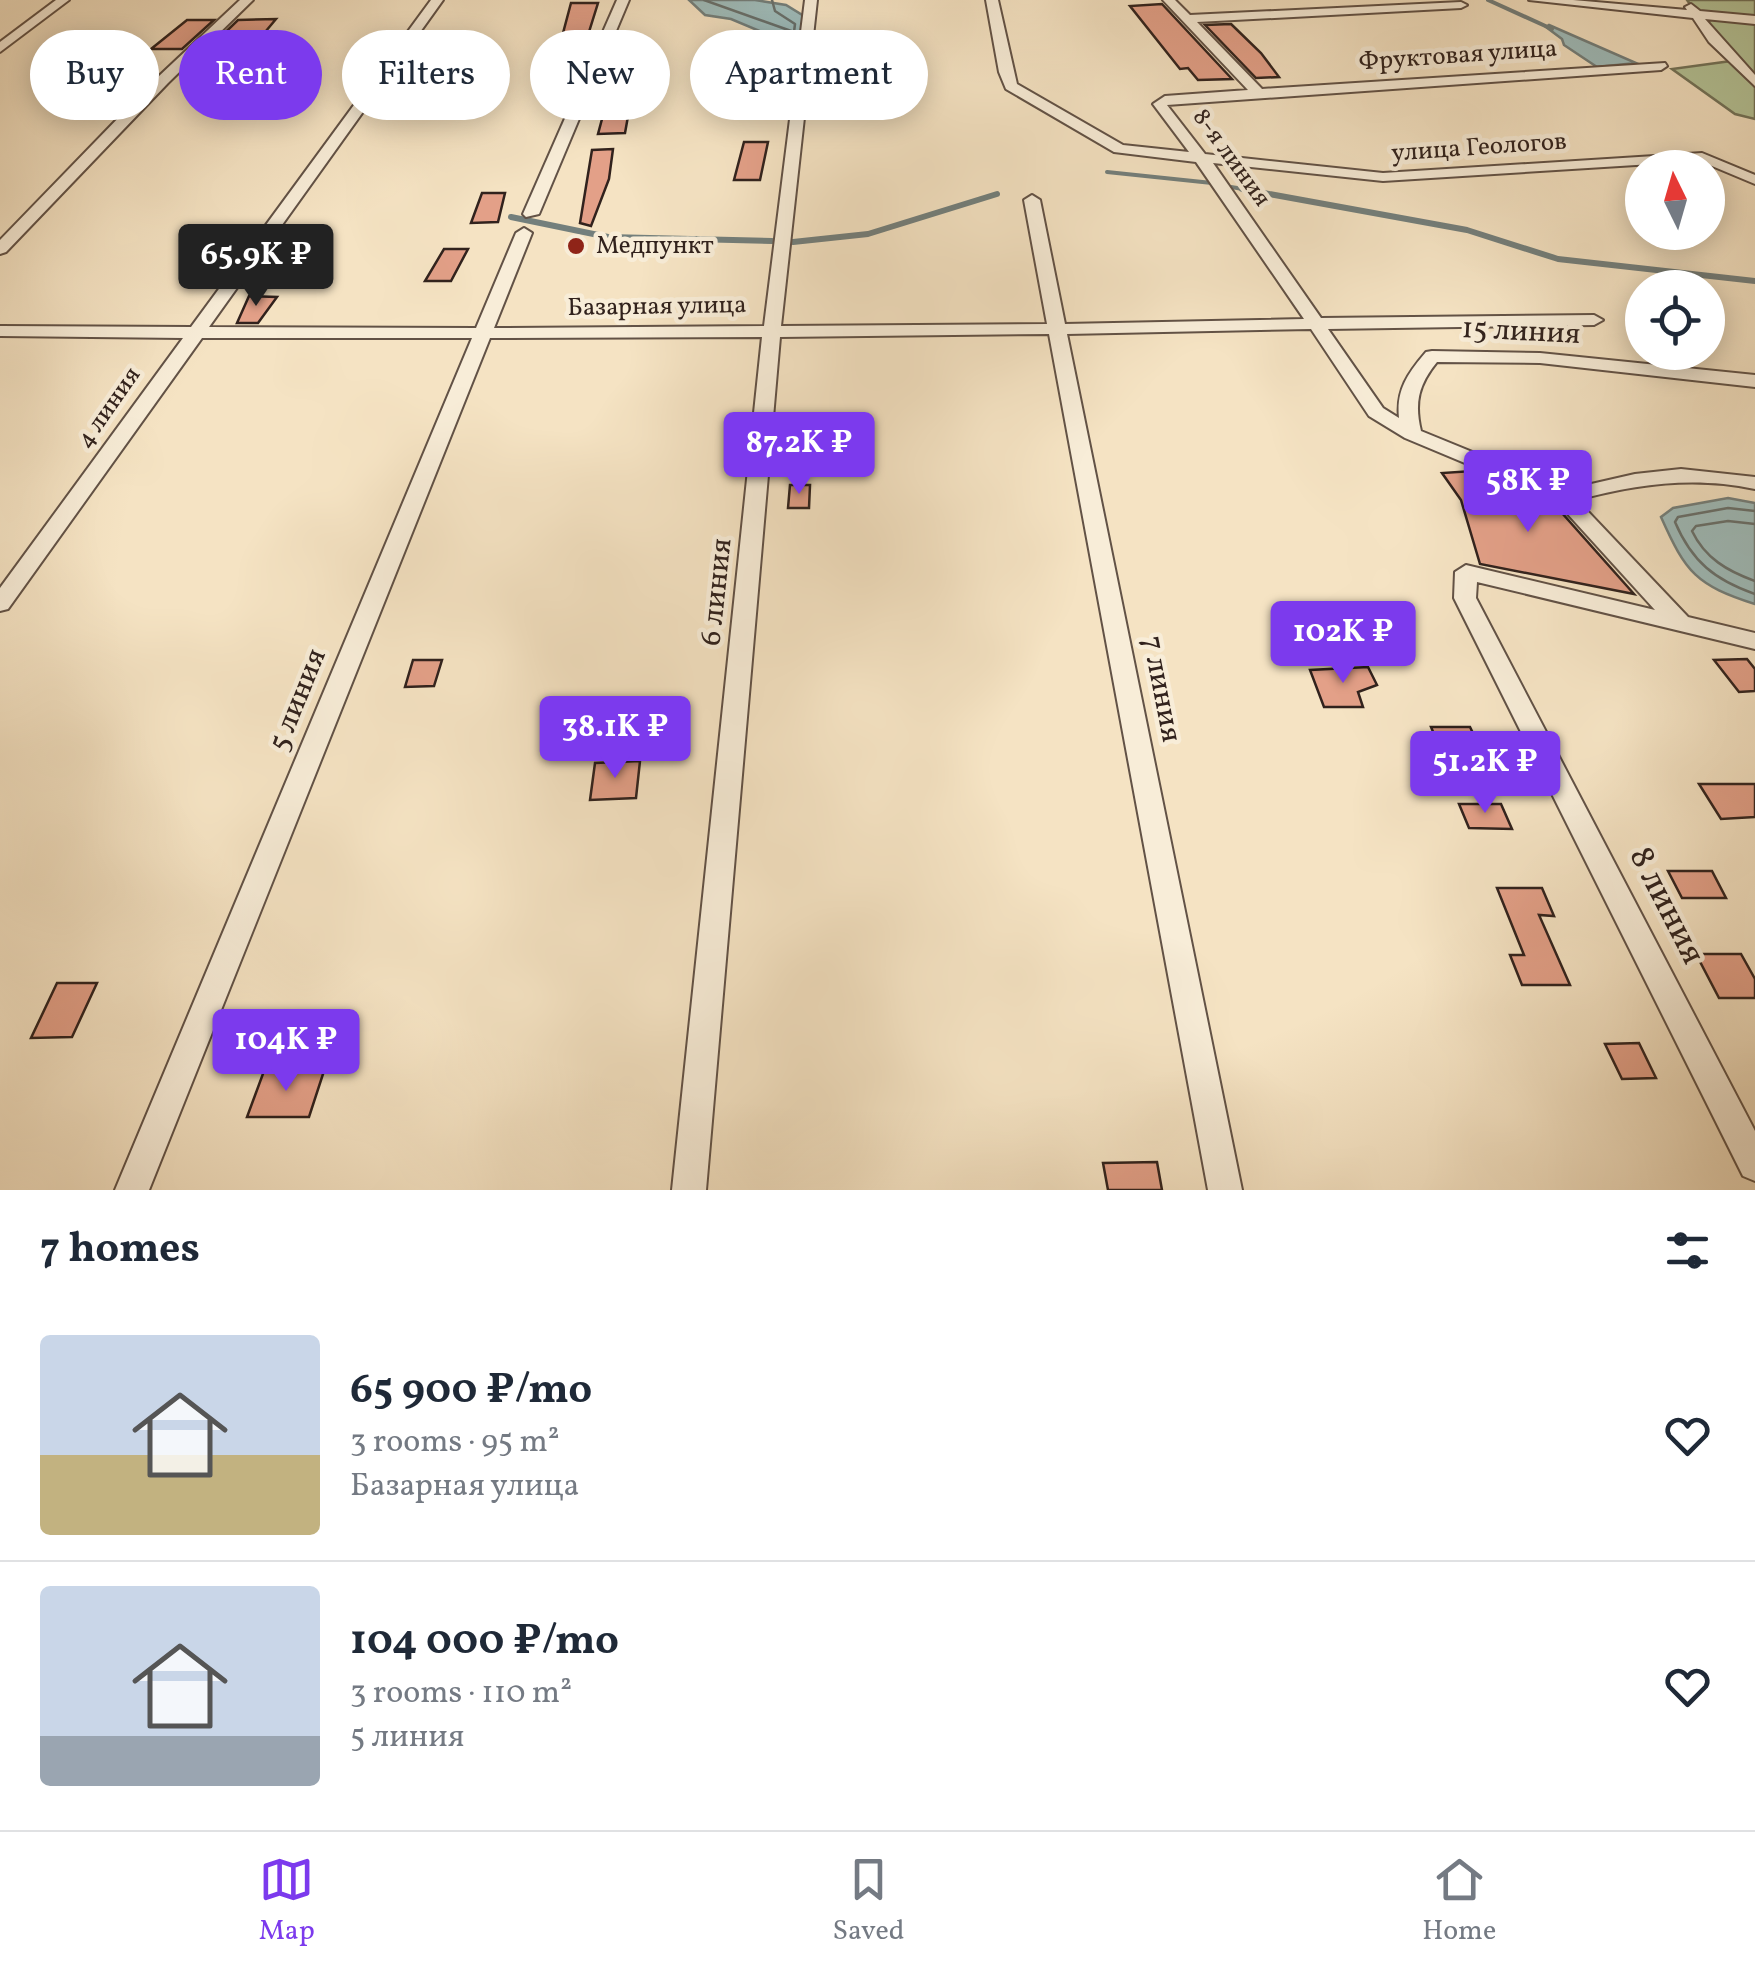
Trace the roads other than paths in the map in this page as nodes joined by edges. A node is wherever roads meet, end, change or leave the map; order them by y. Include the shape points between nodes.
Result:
1 (63, 0) edge
2 (246, 0) edge
3 (437, 0) edge
4 (623, 0) edge
5 (810, 0) edge
6 (992, 0) edge
7 (1170, 0) edge
8 (1535, 0) edge
9 (1688, 0) edge
10 (1461, 5) dead end
11 (1696, 15) junction
12 (1188, 20) junction
13 (1755, 20) edge
14 (0, 48) edge
15 (1661, 66) dead end
16 (1755, 82) edge
17 (1257, 92) junction
18 (1201, 159) junction
19 (1755, 180) edge
20 (1032, 200) dead end
21 (0, 249) edge
22 (1594, 320) dead end
23 (1316, 324) junction
24 (1058, 329) junction
25 (0, 330) edge
26 (772, 330) junction
27 (193, 333) junction
28 (483, 334) junction
29 (1755, 381) edge
30 (1412, 434) junction
31 (1755, 483) edge
32 (1564, 497) junction
33 (0, 604) edge
34 (1678, 620) junction
35 (1755, 641) edge
36 (1755, 1165) edge
37 (132, 1190) edge
38 (689, 1190) edge
39 (1225, 1190) edge

1 - 14 street
2 - 21 street
3 - 27 street, 4 линия
4 - 28 street, 5 линия
5 - 26 street, 6 линия
6 - 18 street, улица Геологов via 1011,86 1118,150
7 - 12 street
8 - 11 street
9 - 11 street
10 - 12 street
11 - 13 street
11 - 16 street
12 - 17 street
15 - 17 street, Фруктовая улица
17 - 18 street, 8-я линия via 1160,104
18 - 19 street, улица Геологов via 1382,177 1702,157
18 - 23 street, 8-я линия
20 - 24 street, 7 линия
22 - 23 street, Базарная улица
23 - 24 street, Базарная улица
23 - 30 street, 8-я линия via 1376,412
24 - 26 street, Базарная улица
24 - 39 street, 7 линия
25 - 27 street, Базарная улица
26 - 28 street, Базарная улица
26 - 38 street, 6 линия
27 - 28 street, Базарная улица
27 - 33 street, 4 линия
28 - 37 street, 5 линия
29 - 30 street, 15 линия via 1540,358 1432,356 1411,380 1406,410
30 - 32 street, 8-я линия
31 - 32 street via 1650,474
32 - 34 street
34 - 35 street
34 - 36 street, 8 линия via 1466,572 1465,598

